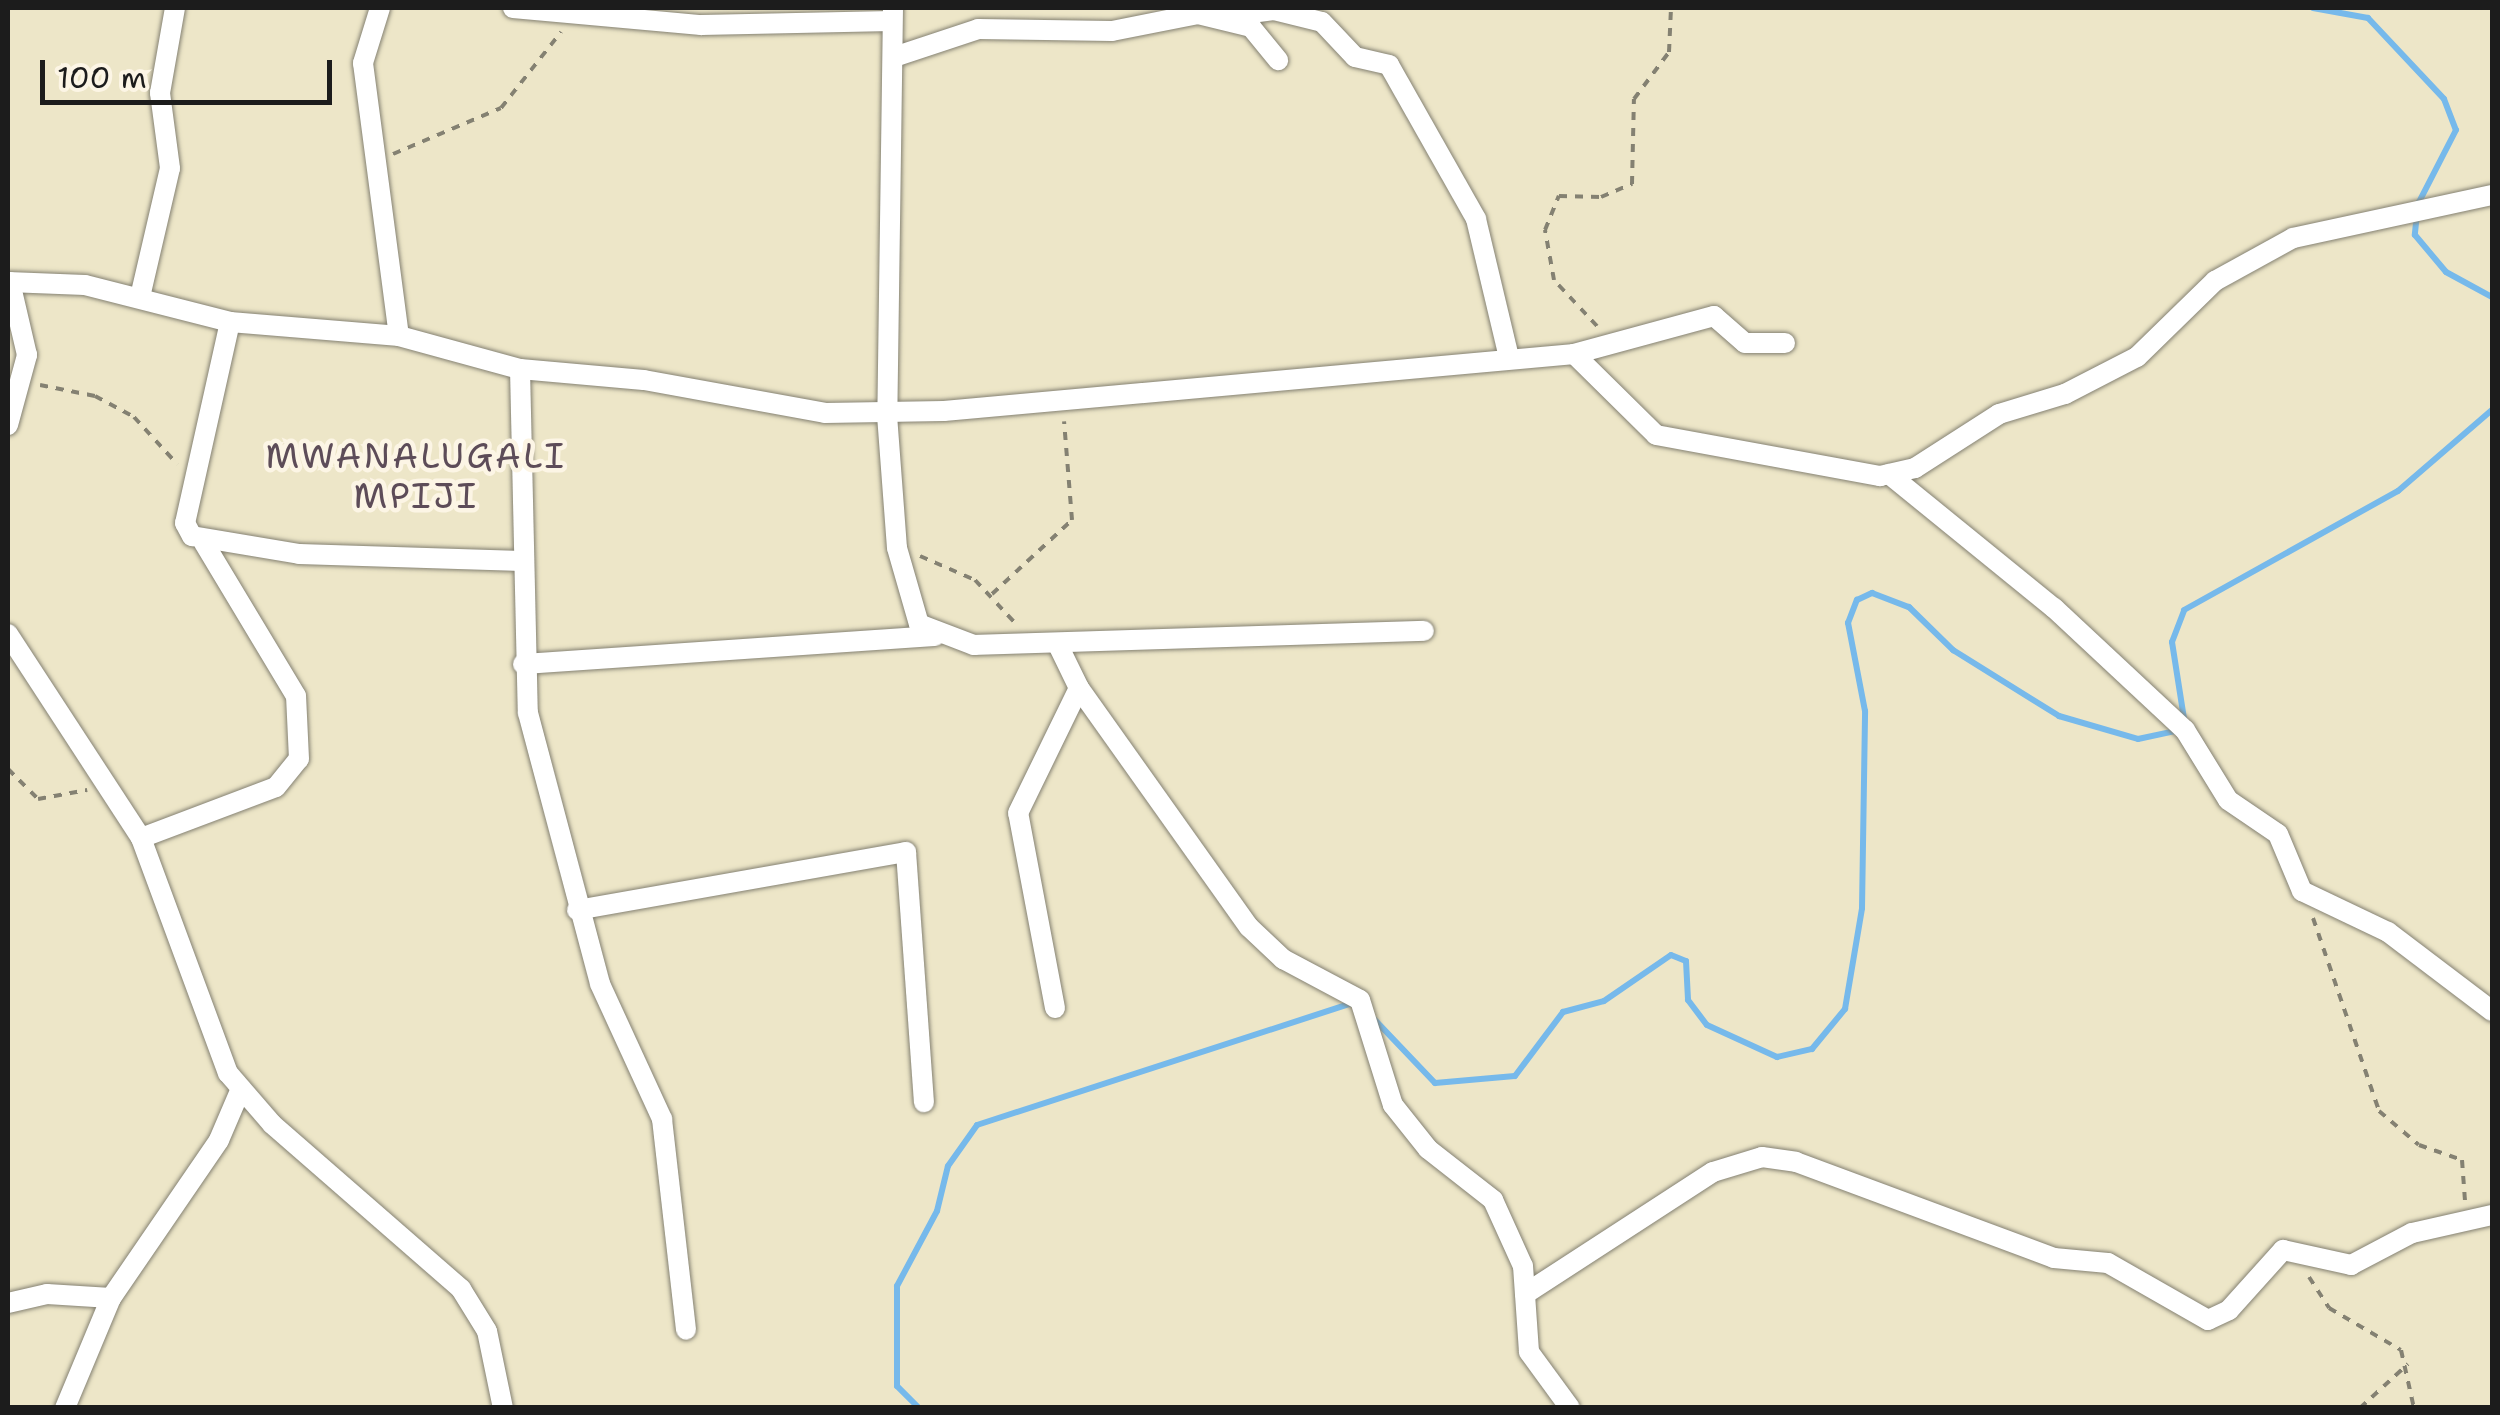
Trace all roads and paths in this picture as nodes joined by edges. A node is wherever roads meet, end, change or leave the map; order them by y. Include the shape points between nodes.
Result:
1 (175, 8) edge
2 (380, 8) edge
3 (514, 8) edge
4 (1671, 8) edge
5 (892, 14) edge
6 (700, 16) edge
7 (1228, 16) junction
8 (569, 28) dead end
9 (894, 57) junction
10 (1278, 60) dead end
11 (380, 160) junction
12 (2492, 195) edge
13 (9, 282) edge
14 (140, 297) junction
15 (230, 322) junction
16 (399, 336) junction
17 (1785, 343) dead end
18 (1606, 344) junction
19 (1574, 354) junction
20 (1509, 357) junction
21 (520, 368) junction
22 (26, 379) junction
23 (1065, 401) junction
24 (886, 415) junction
25 (8, 425) edge
26 (1888, 474) junction
27 (193, 488) junction
28 (204, 543) junction
29 (897, 548) junction
30 (522, 561) junction
31 (992, 594) junction
32 (1424, 631) dead end
33 (8, 634) edge
34 (935, 636) junction
35 (1032, 645) junction
36 (1058, 645) junction
37 (524, 664) junction
38 (1079, 688) junction
39 (8, 768) edge
40 (110, 782) junction
41 (141, 838) junction
42 (2302, 890) junction
43 (577, 910) junction
44 (1055, 1008) dead end
45 (2492, 1011) edge
46 (240, 1091) junction
47 (924, 1102) dead end
48 (2492, 1215) edge
49 (2463, 1219) junction
50 (2299, 1254) junction
51 (1525, 1294) junction
52 (111, 1298) junction
53 (8, 1303) edge
54 (686, 1330) dead end
55 (2408, 1364) junction
56 (65, 1408) edge
57 (503, 1408) edge
58 (1570, 1408) edge
59 (2360, 1408) edge
60 (2414, 1408) edge

1 - 14 street via 160,93 170,168
2 - 11 street via 362,63
3 - 6 street
4 - 18 path via 1668,52 1634,99 1632,184 1601,197 1559,196 1545,230 1554,280 1586,305
5 - 6 street
5 - 9 street
7 - 9 street via 1112,31 1011,25
7 - 10 street
7 - 20 street via 1274,10 1322,22 1355,56 1390,65 1476,219
8 - 11 path via 538,52 501,108
9 - 24 street
11 - 16 street
12 - 26 street via 2293,238 2216,281 2137,356 2066,394 1998,414 1932,459
13 - 14 street
13 - 22 street
14 - 15 street
15 - 16 street
15 - 27 street
16 - 21 street
17 - 18 street via 1745,343 1714,316
18 - 19 street
19 - 20 street
19 - 26 street via 1656,435
20 - 23 street
21 - 24 street
21 - 30 street
22 - 25 street
22 - 27 path via 95,396 134,417
23 - 24 street
23 - 31 path via 1072,520
24 - 29 street
26 - 42 street via 2054,608 2184,730 2228,800 2278,834
27 - 28 street via 185,523
28 - 30 street
28 - 41 street via 296,696 299,759 276,787
29 - 31 path
29 - 34 street via 906,603
30 - 37 street
31 - 35 path
32 - 36 street
33 - 40 street
34 - 35 street
34 - 37 street
35 - 36 street
36 - 38 street
37 - 43 street via 538,765
38 - 44 street via 1018,813
38 - 51 street via 1248,927 1283,959 1360,1000 1393,1105 1428,1149 1485,1189 1516,1246
39 - 40 path via 38,800 54,802
40 - 41 street
41 - 46 street
42 - 45 street via 2388,932
42 - 49 path via 2379,1111 2418,1145 2467,1166
43 - 47 street via 906,852
43 - 54 street via 662,1119
46 - 52 street via 219,1140
46 - 57 street via 461,1289 487,1332
48 - 49 street
49 - 50 street via 2351,1266
50 - 51 street via 2279,1252 2229,1310 2208,1320 2108,1263 2054,1258 1796,1162 1762,1157 1713,1172
50 - 55 path via 2328,1308 2388,1338
51 - 58 street via 1528,1352
52 - 53 street via 47,1294
52 - 56 street
55 - 59 path
55 - 60 path

